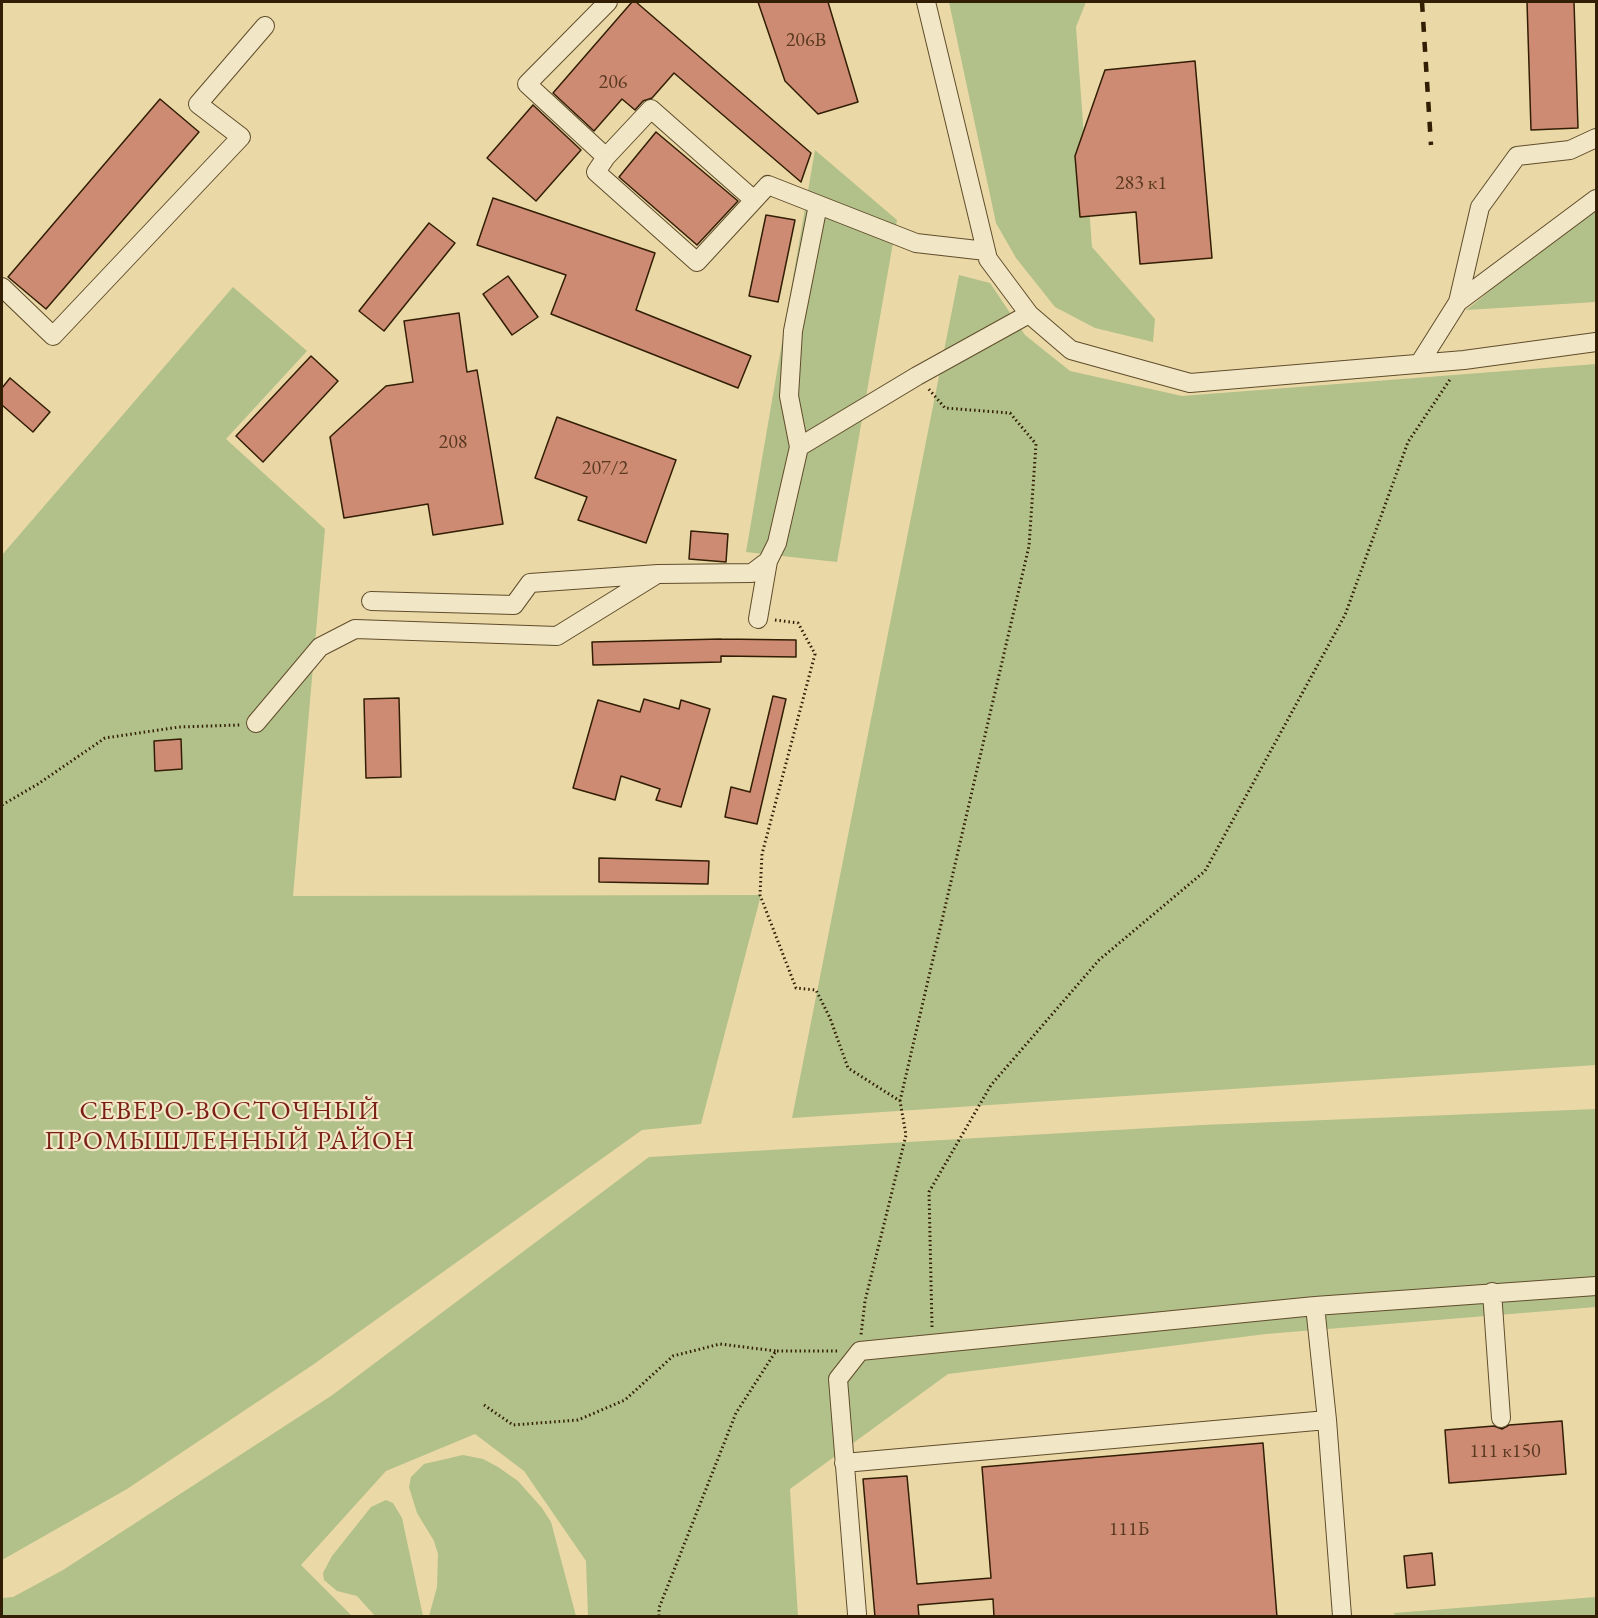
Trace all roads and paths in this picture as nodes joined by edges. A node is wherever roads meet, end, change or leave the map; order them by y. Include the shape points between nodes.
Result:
1 (609, 2) edge
2 (927, 2) edge
3 (266, 26) dead end
4 (1596, 138) edge
5 (606, 157) junction
6 (1596, 199) edge
7 (754, 200) junction
8 (818, 205) junction
9 (986, 251) junction
10 (2, 287) edge
11 (1458, 302) junction
12 (1029, 314) junction
13 (1596, 342) edge
14 (1464, 360) junction
15 (1419, 364) junction
16 (917, 376) junction
17 (799, 447) junction
18 (768, 561) junction
19 (658, 574) junction
20 (370, 601) dead end
21 (758, 619) joint
22 (256, 723) joint
23 (2, 805) edge
24 (900, 1101) junction
25 (1596, 1286) edge
26 (1492, 1292) junction
27 (1315, 1306) junction
28 (932, 1344) junction
29 (776, 1351) junction
30 (860, 1351) junction
31 (484, 1405) dead end
32 (1501, 1418) dead end
33 (1327, 1420) junction
34 (844, 1463) junction
35 (857, 1614) dead end
36 (659, 1617) edge
37 (1342, 1617) edge

1 - 5 street via 527,84
2 - 9 street
3 - 10 street via 198,104 241,137 53,336
4 - 11 street via 1570,150 1517,156 1480,207
5 - 7 street via 651,109
5 - 7 street via 596,172 697,262
6 - 11 street
7 - 8 street via 768,185
8 - 9 street via 916,243
8 - 17 street via 793,331 789,396
9 - 12 street
11 - 15 street
12 - 15 street via 1071,350 1190,383
12 - 16 street
13 - 14 street
14 - 15 street
14 - 28 path via 1408,442 1345,615 1205,871 1099,960 1014,1058 991,1085 929,1192
16 - 17 street
16 - 24 path via 945,408 1010,413 1036,444 1029,546
17 - 18 street via 777,543
18 - 19 street via 752,573
18 - 21 street
19 - 20 street via 530,583 514,604
19 - 22 street via 557,636 355,629 320,647
21 - 24 path via 798,623 815,654 762,854 760,895 796,988 816,990 848,1068
22 - 23 path via 179,726 105,738
24 - 30 path via 906,1135 865,1301
25 - 26 street
26 - 27 street
26 - 32 street
27 - 28 street
27 - 33 street
28 - 30 street
29 - 30 path
29 - 31 path via 720,1344 673,1356 625,1400 578,1420 513,1425
29 - 36 path via 736,1413 659,1608
30 - 34 street via 838,1379
33 - 34 street
33 - 37 street
34 - 35 street

